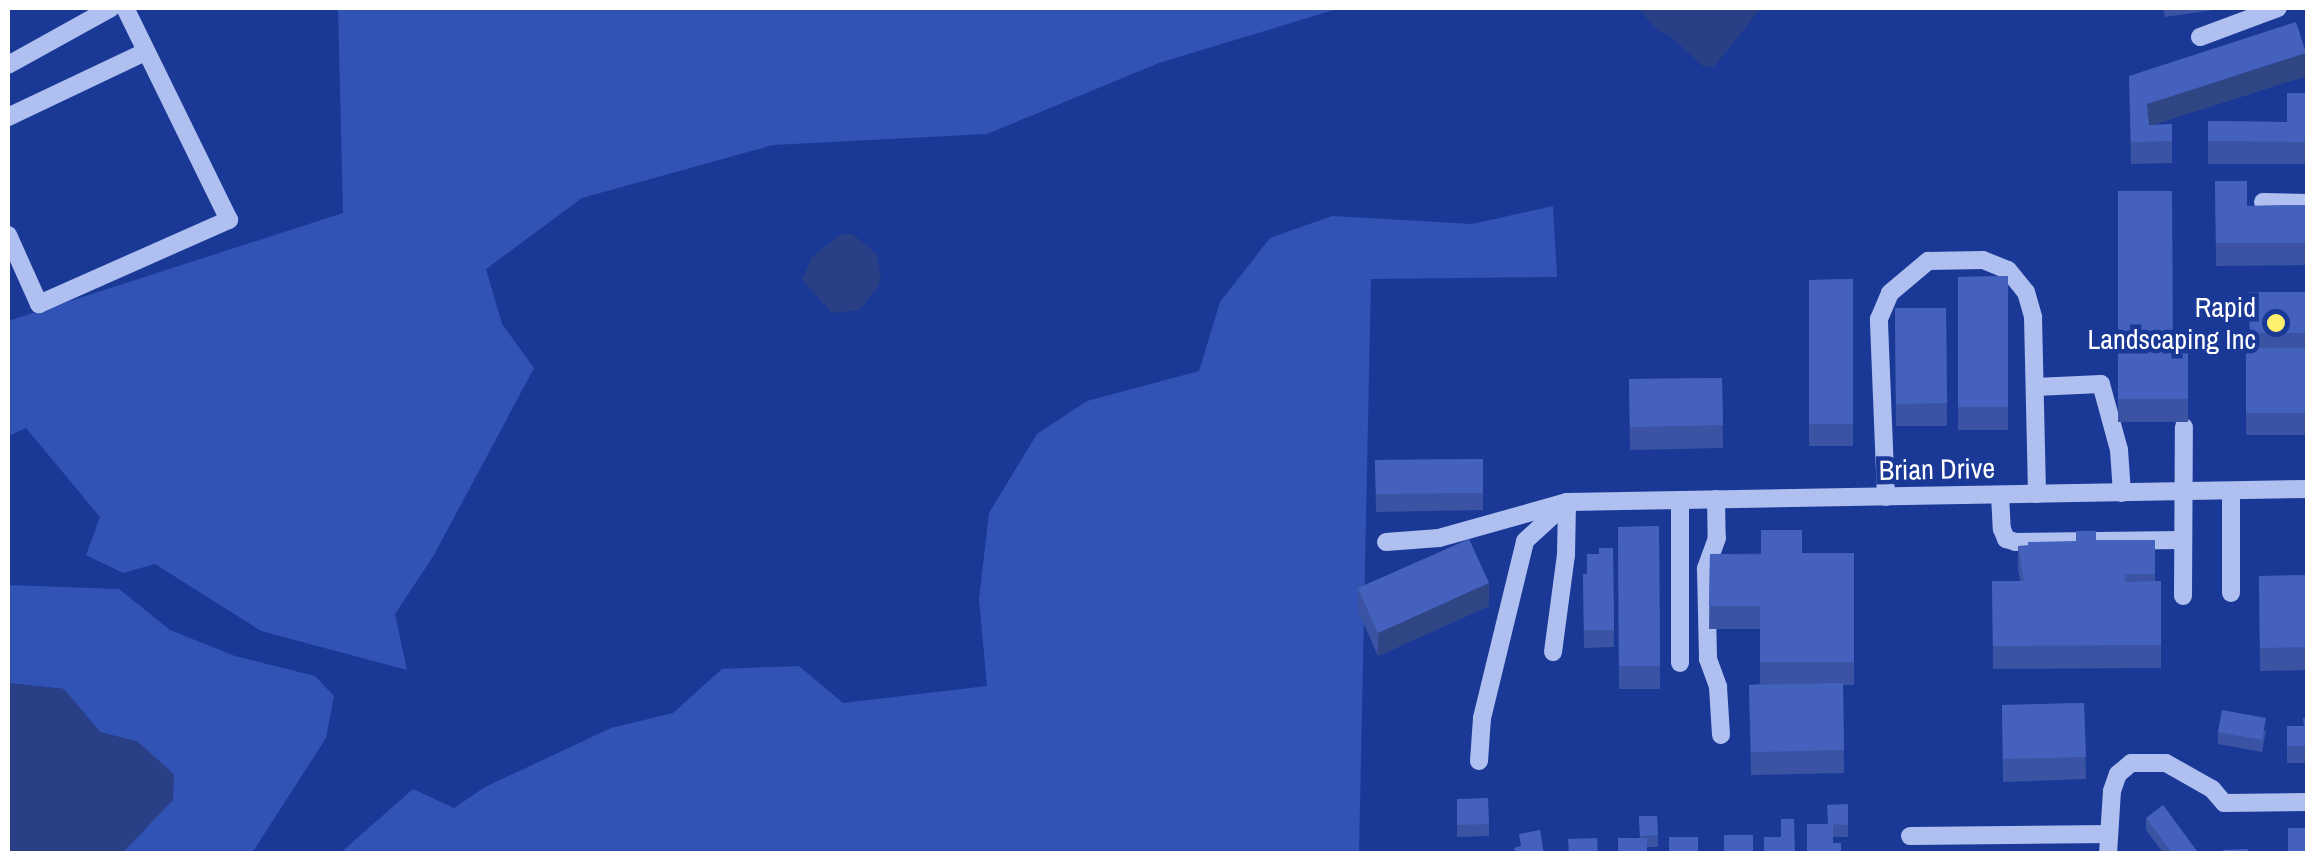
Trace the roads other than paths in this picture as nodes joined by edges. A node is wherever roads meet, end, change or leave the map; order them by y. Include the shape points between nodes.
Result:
1 (111, 8) edge
2 (125, 8) edge
3 (2278, 8) edge
4 (2200, 37) dead end
5 (145, 52) junction
6 (8, 65) edge
7 (8, 116) edge
8 (2263, 202) edge
9 (2308, 203) edge
10 (8, 234) edge
11 (2035, 387) junction
12 (2184, 427) dead end
13 (2308, 490) edge
14 (2231, 491) junction
15 (2182, 492) junction
16 (2122, 493) junction
17 (2037, 494) junction
18 (2000, 495) junction
19 (1886, 497) junction
20 (1716, 499) junction
21 (1680, 500) junction
22 (1567, 502) junction
23 (2182, 540) junction
24 (1386, 542) dead end
25 (2232, 593) dead end
26 (2183, 596) dead end
27 (1553, 652) dead end
28 (1680, 663) dead end
29 (1720, 735) dead end
30 (1479, 761) dead end
31 (2308, 802) edge
32 (1910, 836) dead end
33 (2109, 844) edge

1 - 6 street
2 - 5 street
3 - 4 street
5 - 7 street
5 - 10 street via 229,220 39,304
8 - 9 street
11 - 16 street via 2102,384
11 - 17 street
11 - 19 street via 2034,317 2026,292 2008,270 1983,260 1928,261 1890,293 1878,319
12 - 15 street
13 - 14 street, Brian Drive
14 - 15 street, Brian Drive
14 - 25 street
15 - 16 street, Brian Drive
15 - 23 street
16 - 17 street, Brian Drive
17 - 18 street, Brian Drive
18 - 19 street, Brian Drive
18 - 23 street via 2002,529 2016,542
19 - 20 street, Brian Drive
20 - 21 street, Brian Drive
20 - 29 street via 1717,538 1706,569 1708,660 1718,687
21 - 22 street, Brian Drive
21 - 28 street
22 - 24 street, Brian Drive via 1439,538
22 - 27 street
22 - 30 street via 1525,541 1482,718
23 - 26 street
31 - 33 street via 2224,803 2166,763 2131,764 2112,791
32 - 33 street

